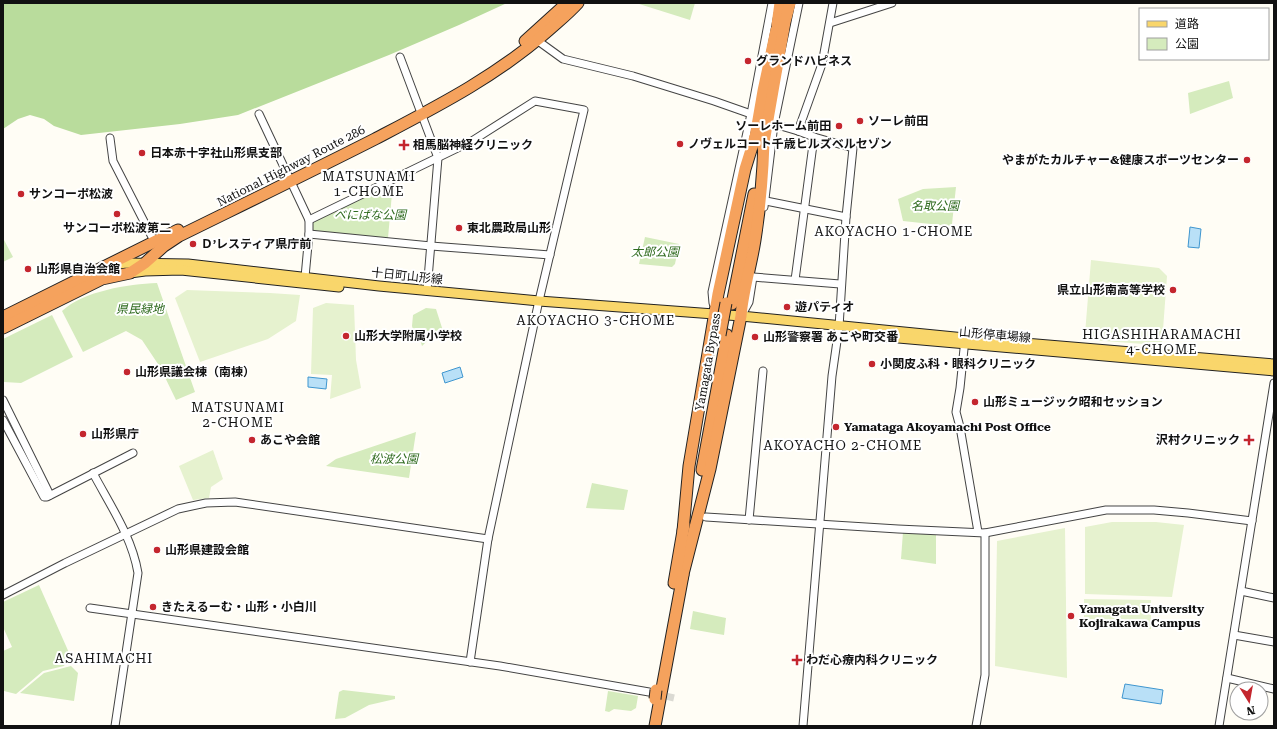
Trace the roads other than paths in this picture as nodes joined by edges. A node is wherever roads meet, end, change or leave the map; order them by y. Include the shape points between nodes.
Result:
1 (567, 3) edge
2 (578, 3) edge
3 (772, 3) edge
4 (781, 3) edge
5 (790, 3) edge
6 (799, 3) edge
7 (833, 3) edge
8 (892, 3) edge
9 (781, 23) junction
10 (830, 23) junction
11 (535, 38) junction
12 (400, 57) dead end
13 (421, 112) junction
14 (259, 114) dead end
15 (751, 114) junction
16 (774, 124) junction
17 (798, 131) junction
18 (814, 137) junction
19 (110, 138) dead end
20 (760, 139) junction
21 (438, 158) junction
22 (289, 179) junction
23 (766, 201) junction
24 (804, 209) junction
25 (846, 217) junction
26 (309, 220) junction
27 (310, 234) junction
28 (159, 244) junction
29 (431, 246) junction
30 (550, 255) junction
31 (145, 263) junction
32 (170, 264) junction
33 (97, 269) junction
34 (130, 273) junction
35 (305, 277) junction
36 (753, 277) junction
37 (795, 280) junction
38 (840, 284) junction
39 (427, 291) junction
40 (539, 303) junction
41 (3, 316) edge
42 (715, 318) junction
43 (741, 320) junction
44 (3, 328) edge
45 (838, 330) junction
46 (723, 335) junction
47 (965, 341) junction
48 (1274, 364) edge
49 (763, 371) dead end
50 (1274, 371) edge
51 (1274, 383) edge
52 (3, 400) edge
53 (3, 420) edge
54 (133, 453) dead end
55 (94, 473) junction
56 (50, 495) junction
57 (706, 517) dead end
58 (749, 520) junction
59 (1252, 521) junction
60 (820, 524) junction
61 (683, 531) junction
62 (982, 532) junction
63 (126, 534) junction
64 (488, 539) junction
65 (681, 582) junction
66 (1241, 591) junction
67 (3, 594) edge
68 (1274, 598) edge
69 (90, 608) dead end
70 (131, 614) junction
71 (1234, 635) junction
72 (1274, 642) edge
73 (470, 662) junction
74 (1227, 678) junction
75 (1274, 689) edge
76 (653, 694) junction
77 (115, 726) edge
78 (650, 726) edge
79 (655, 726) edge
80 (803, 726) edge
81 (976, 726) edge
82 (1219, 726) edge

1 - 11 highway, National Highway Route 286
2 - 11 highway, National Highway Route 286
3 - 15 street
4 - 9 highway
5 - 9 highway, Yamagata Bypass
6 - 16 street
7 - 10 street
8 - 10 street
9 - 20 highway, Yamagata Bypass via 763,91
10 - 17 street via 822,64
11 - 13 highway, National Highway Route 286
11 - 15 street via 563,59 647,80
12 - 13 street
13 - 21 street
13 - 22 highway, National Highway Route 286
14 - 22 street
15 - 42 street via 712,292
16 - 17 street
16 - 23 street
17 - 18 street
18 - 24 street
18 - 25 street via 854,148
19 - 28 street via 113,161
20 - 42 highway via 745,169
20 - 43 highway via 763,177
20 - 46 highway, Yamagata Bypass
21 - 26 street
21 - 29 street
21 - 30 street via 472,141 535,100 584,110
22 - 26 street
22 - 28 highway, National Highway Route 286
23 - 24 street
23 - 36 street
24 - 25 street
24 - 37 street
25 - 38 street
26 - 27 street
27 - 29 street
27 - 35 street
28 - 31 highway, National Highway Route 286
28 - 32 main road via 162,257
28 - 33 highway, National Highway Route 286
29 - 30 street
29 - 39 street
30 - 40 street
31 - 32 main road, 十日町山形線
31 - 33 main road, 十日町山形線 via 117,264
31 - 34 highway, National Highway Route 286
32 - 35 main road, 十日町山形線
33 - 41 highway, National Highway Route 286
34 - 40 main road, 十日町山形線 via 181,270 308,284
34 - 44 highway, National Highway Route 286 via 102,279
35 - 39 main road, 十日町山形線
36 - 37 street
36 - 43 street via 749,302
37 - 38 street
38 - 45 street
39 - 40 main road, 十日町山形線
40 - 42 main road, 十日町山形線
40 - 64 street
42 - 43 main road, 山形停車場線
42 - 61 highway via 689,466
43 - 45 main road, 山形停車場線
43 - 65 highway via 710,468
45 - 47 main road, 山形停車場線
45 - 60 street
46 - 61 highway, Yamagata Bypass
46 - 65 highway, Yamagata Bypass
47 - 48 main road, 山形停車場線
47 - 50 main road, 山形停車場線
47 - 62 street via 956,412
49 - 58 street
51 - 59 street
52 - 56 street
53 - 56 street via 42,496
54 - 55 street
55 - 56 street
55 - 63 street
57 - 58 street
58 - 60 street
59 - 62 street via 1154,510 1106,510
59 - 66 street
60 - 62 street
60 - 80 street
61 - 76 highway, Yamagata Bypass
62 - 81 street via 985,675
63 - 64 street via 178,509 206,503 235,502
63 - 67 street
63 - 70 street via 138,573
64 - 73 street
65 - 79 highway, Yamagata Bypass
66 - 68 street
66 - 71 street
69 - 70 street
70 - 73 street
70 - 77 street
71 - 72 street
71 - 74 street
73 - 76 street
74 - 75 street
74 - 82 street
76 - 78 highway, Yamagata Bypass

